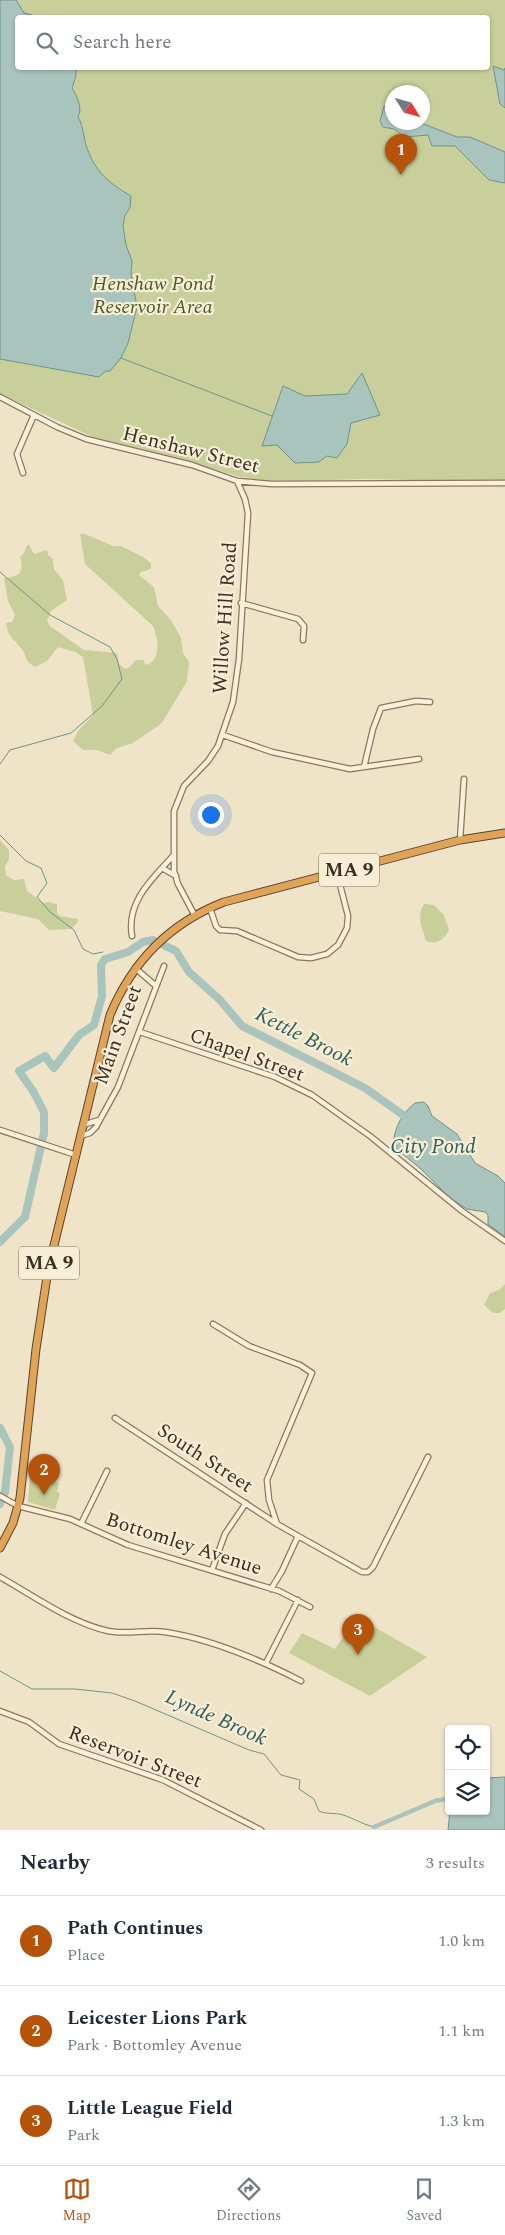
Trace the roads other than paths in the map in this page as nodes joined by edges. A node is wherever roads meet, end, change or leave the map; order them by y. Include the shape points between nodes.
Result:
1 (0, 397) edge
2 (34, 415) junction
3 (23, 473) dead end
4 (237, 481) junction
5 (505, 483) edge
6 (241, 603) junction
7 (303, 640) dead end
8 (430, 702) dead end
9 (223, 735) junction
10 (419, 759) dead end
11 (364, 767) junction
12 (464, 778) dead end
13 (505, 833) edge
14 (460, 840) junction
15 (173, 856) junction
16 (162, 868) junction
17 (337, 873) junction
18 (176, 876) junction
19 (210, 908) junction
20 (195, 916) junction
21 (132, 936) dead end
22 (164, 966) dead end
23 (135, 968) junction
24 (156, 986) junction
25 (140, 1032) junction
26 (100, 1119) junction
27 (83, 1125) junction
28 (0, 1130) edge
29 (80, 1136) junction
30 (76, 1154) junction
31 (505, 1241) edge
32 (212, 1324) dead end
33 (115, 1418) dead end
34 (428, 1457) dead end
35 (107, 1471) dead end
36 (0, 1496) edge
37 (246, 1503) junction
38 (18, 1506) junction
39 (82, 1524) junction
40 (277, 1524) junction
41 (298, 1536) junction
42 (0, 1548) edge
43 (212, 1570) junction
44 (0, 1576) edge
45 (271, 1589) junction
46 (298, 1600) junction
47 (310, 1606) dead end
48 (266, 1664) junction
49 (301, 1681) dead end
50 (0, 1711) edge
51 (261, 1830) edge

1 - 2 street, Henshaw Street
2 - 3 street via 17,454
2 - 4 street, Henshaw Street via 86,439 192,465
4 - 5 street, Henshaw Street via 272,484
4 - 6 street, Willow Hill Road via 248,513
6 - 7 street via 298,619 304,626
6 - 9 street, Willow Hill Road via 236,693
8 - 11 street via 416,701 381,708
9 - 11 street via 291,757 350,769
9 - 15 street, Willow Hill Road via 212,756 186,783 177,798
10 - 11 street
12 - 14 street
13 - 14 highway, Main Street / MA 9
14 - 17 highway, Main Street / MA 9
15 - 16 street
15 - 18 street, Willow Hill Road
16 - 18 street
16 - 21 street via 144,888 136,904 130,923
17 - 19 highway, Main Street / MA 9
17 - 19 street via 348,916 347,928 338,945 321,956 298,957 237,931 220,930
18 - 20 street, Willow Hill Road
19 - 20 highway, Main Street / MA 9
20 - 23 highway, Main Street / MA 9 via 162,940
22 - 24 street
23 - 24 street, Main Street
23 - 27 highway, Main Street / MA 9 via 110,1015
24 - 25 street, Main Street
25 - 26 street, Main Street via 118,1087
25 - 31 street, Chapel Street via 275,1077 312,1095
26 - 27 street
26 - 29 street, Main Street via 90,1133
27 - 29 highway, Main Street / MA 9
28 - 30 street
29 - 30 highway, Main Street / MA 9
30 - 38 highway, Main Street / MA 9 via 41,1312
32 - 40 street via 249,1346 300,1365 312,1373 267,1480
33 - 37 street, South Street
34 - 41 street, South Street via 368,1572 362,1572
35 - 39 street
36 - 38 street
37 - 40 street, South Street
37 - 43 street via 225,1534
38 - 39 street, Bottomley Avenue
38 - 42 highway, Main Street / MA 9
39 - 43 street, Bottomley Avenue via 124,1544
40 - 41 street, South Street
41 - 45 street
43 - 45 street, Bottomley Avenue
44 - 48 street via 64,1614 106,1630 172,1633
45 - 46 street, Bottomley Avenue
46 - 47 street, Bottomley Avenue
46 - 48 street
48 - 49 street
50 - 51 street, Reservoir Street via 29,1722 56,1743 163,1780

